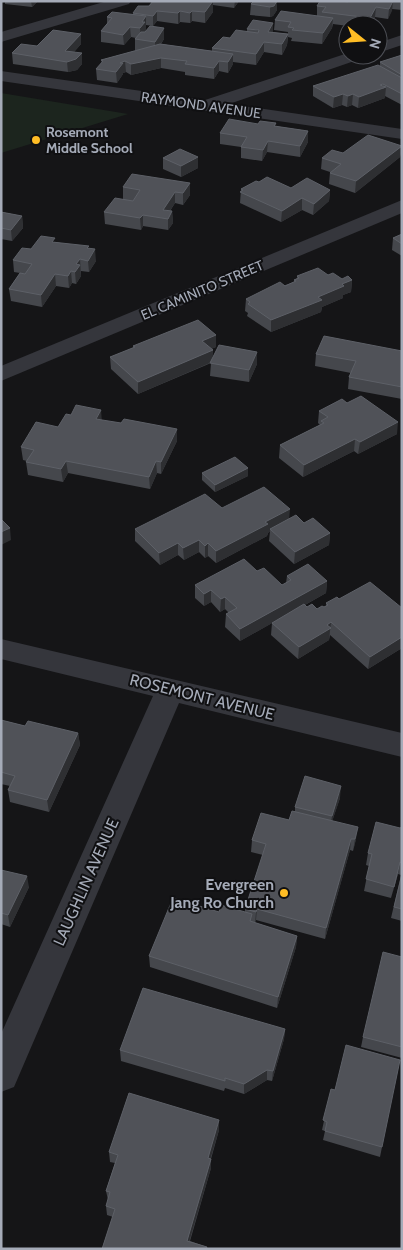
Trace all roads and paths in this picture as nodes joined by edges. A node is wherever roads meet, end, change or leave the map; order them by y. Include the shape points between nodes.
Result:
1 (124, 1) edge
2 (1, 37) edge
3 (402, 40) edge
4 (388, 45) edge
5 (338, 61) edge
6 (1, 76) edge
7 (204, 106) junction
8 (402, 134) edge
9 (402, 206) edge
10 (1, 374) edge
11 (1, 649) edge
12 (171, 689) junction
13 (402, 745) edge
14 (1, 1075) edge

1 - 2 street
3 - 4 street
5 - 7 street
6 - 7 street, RAYMOND AVENUE
7 - 8 street, RAYMOND AVENUE
9 - 10 street, EL CAMINITO STREET
11 - 12 street, ROSEMONT AVENUE
12 - 13 street, ROSEMONT AVENUE
12 - 14 street, LAUGHLIN AVENUE

